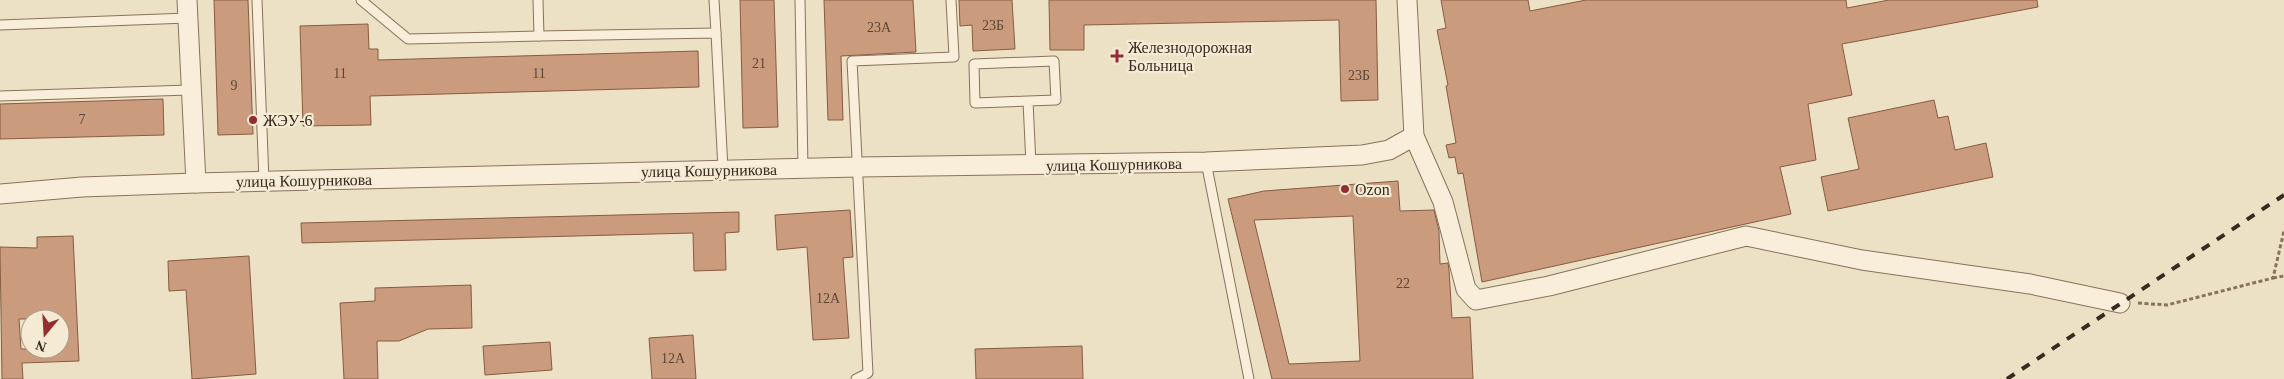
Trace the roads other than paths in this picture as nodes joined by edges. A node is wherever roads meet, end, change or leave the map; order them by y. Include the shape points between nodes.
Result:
1 (257, 0) edge
2 (361, 0) edge
3 (538, 0) edge
4 (714, 0) edge
5 (800, 0) edge
6 (951, 0) edge
7 (1407, 0) edge
8 (187, 9) edge
9 (0, 25) edge
10 (716, 32) junction
11 (539, 36) junction
12 (190, 90) junction
13 (0, 96) edge
14 (1028, 101) junction
15 (1414, 136) junction
16 (1206, 162) junction
17 (858, 166) junction
18 (1031, 166) junction
19 (803, 168) junction
20 (723, 170) junction
21 (264, 181) junction
22 (196, 183) junction
23 (0, 194) edge
24 (2120, 303) road end
25 (856, 379) edge
26 (1249, 379) edge

1 - 21 lane
2 - 11 lane via 408,39
3 - 11 lane
4 - 10 lane
5 - 19 lane
6 - 17 lane via 954,58 852,61
7 - 15 street
8 - 9 lane
8 - 12 street
10 - 11 lane
10 - 20 lane
12 - 13 lane
12 - 22 street
14 - 14 lane via 1056,100 1054,61 974,64 975,103
14 - 18 lane
15 - 16 street, улица Кошурникова via 1389,150 1362,155
15 - 24 street via 1439,191 1466,289 1476,300 1549,286 1746,236 1862,260 2030,284
16 - 18 street, улица Кошурникова
16 - 26 lane
17 - 18 street, улица Кошурникова
17 - 19 street, улица Кошурникова
17 - 25 lane via 868,373
19 - 20 street, улица Кошурникова
20 - 21 street, улица Кошурникова
21 - 22 street, улица Кошурникова
22 - 23 street, улица Кошурникова

